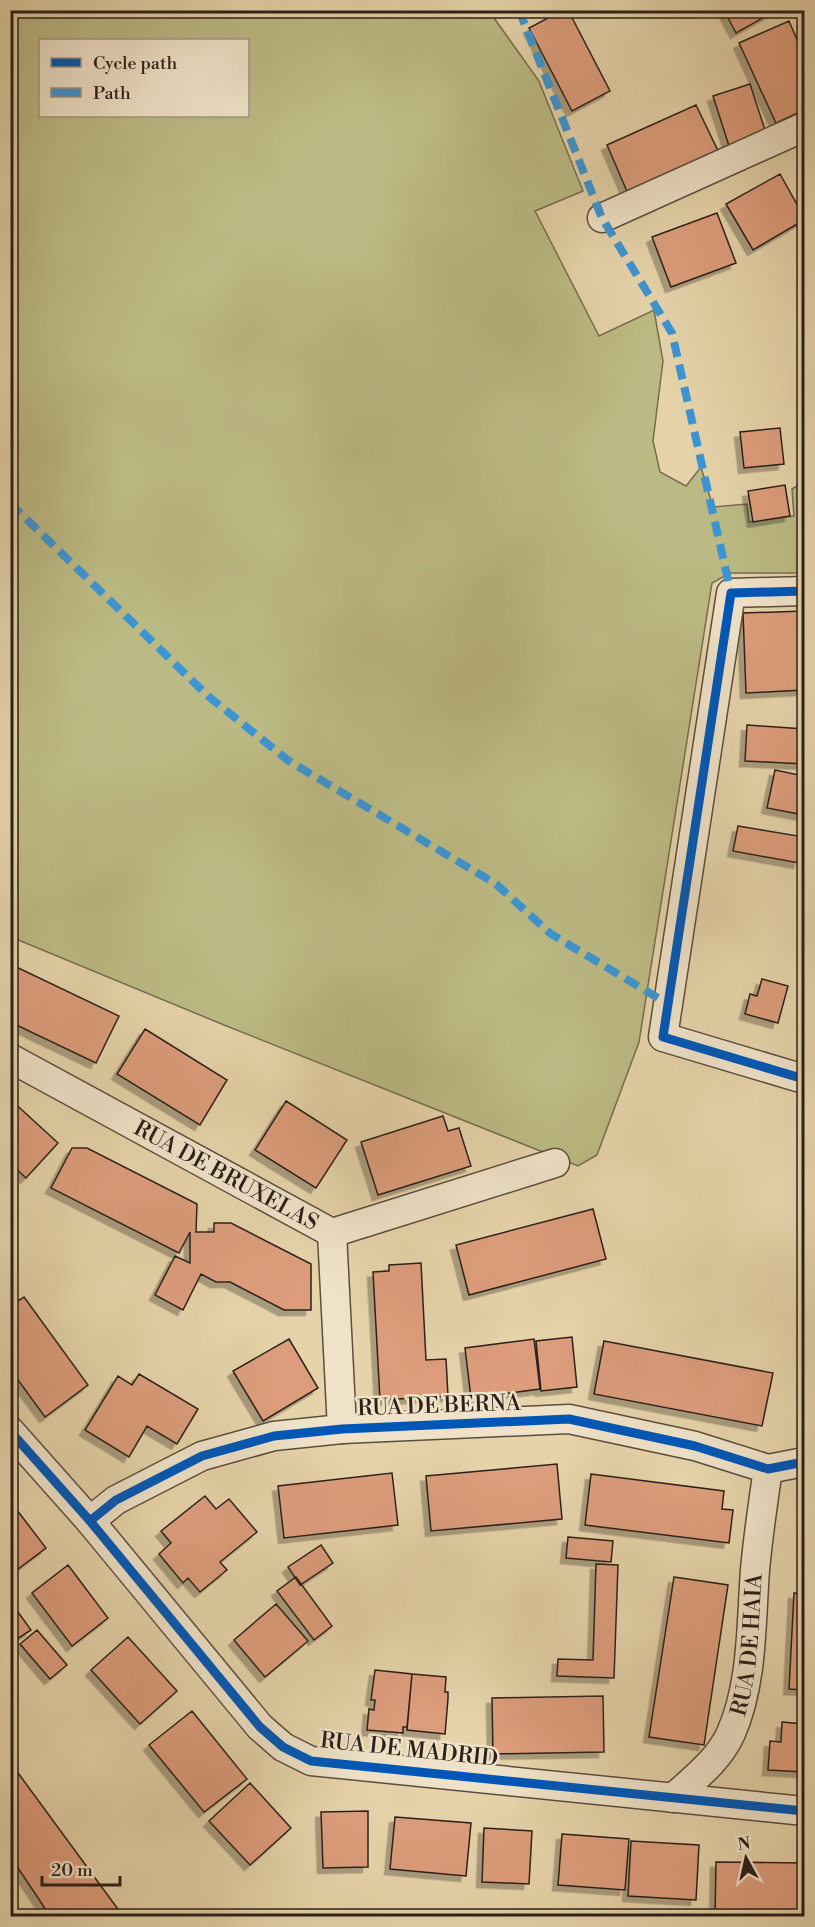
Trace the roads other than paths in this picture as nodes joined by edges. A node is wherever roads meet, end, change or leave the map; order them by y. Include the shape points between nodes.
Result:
1 (804, 127) edge
2 (602, 218) dead end
3 (804, 591) edge
4 (10, 1058) edge
5 (804, 1079) edge
6 (555, 1163) dead end
7 (332, 1233) junction
8 (342, 1429) junction
9 (10, 1431) edge
10 (804, 1462) edge
11 (768, 1469) junction
12 (90, 1521) junction
13 (673, 1798) junction
14 (804, 1811) edge

1 - 2 street
3 - 5 street via 731,593 663,1037
4 - 7 street, RUA DE BRUXELAS
6 - 7 street, RUA DE BRUXELAS
7 - 8 street
8 - 11 street, RUA DE BERNA via 569,1419 695,1446
8 - 12 street, RUA DE BERNA via 274,1436 202,1456 116,1500
9 - 12 street, RUA DE MADRID
10 - 11 street, RUA DE BERNA
11 - 13 street, RUA DE HAIA via 742,1701 731,1734 711,1764
12 - 13 street, RUA DE MADRID via 260,1727 284,1747 311,1761
13 - 14 street, RUA DE MADRID

